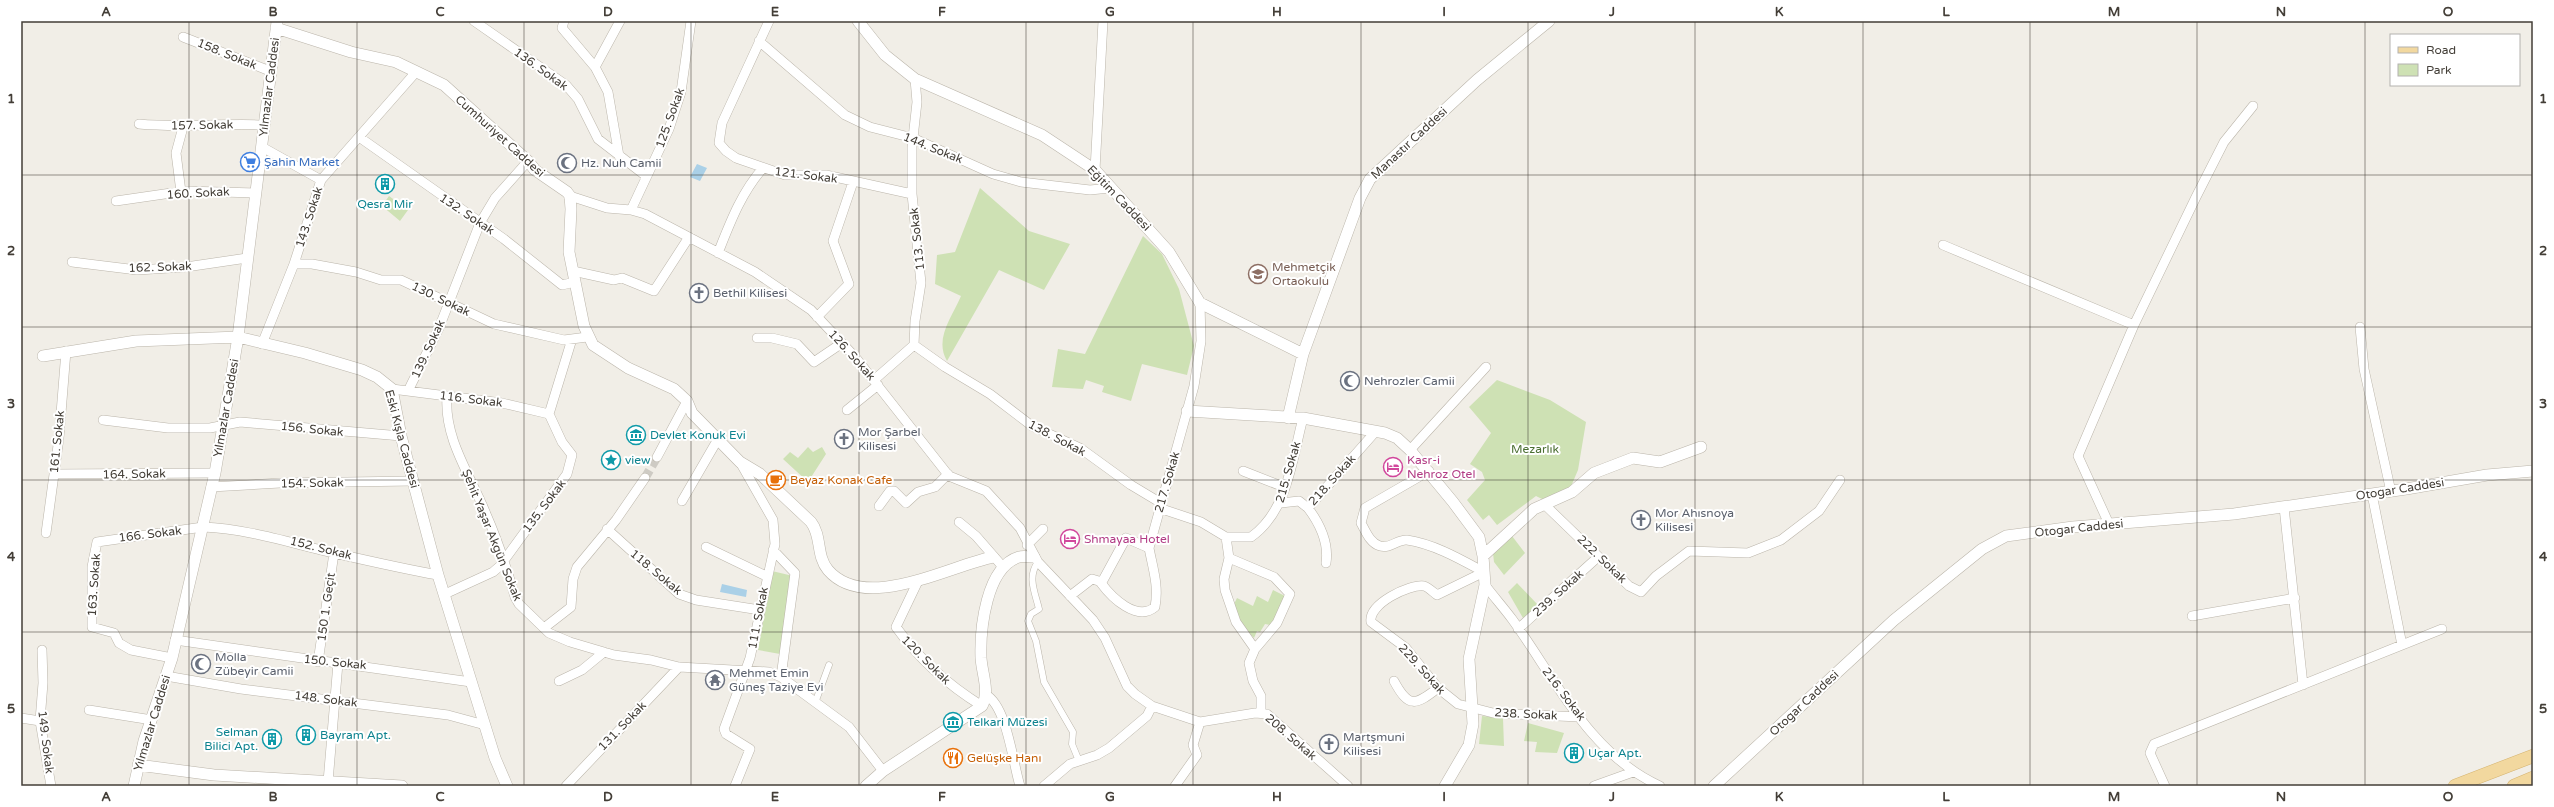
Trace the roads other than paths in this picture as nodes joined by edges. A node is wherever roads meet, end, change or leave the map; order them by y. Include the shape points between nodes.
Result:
1 (474, 21) edge
2 (564, 21) edge
3 (620, 21) edge
4 (691, 21) edge
5 (769, 21) edge
6 (858, 21) edge
7 (1103, 21) edge
8 (1549, 21) edge
9 (277, 24) edge
10 (183, 37) dead end
11 (759, 41) junction
12 (594, 67) junction
13 (270, 71) junction
14 (416, 72) junction
15 (915, 79) junction
16 (2253, 106) dead end
17 (139, 124) dead end
18 (264, 125) junction
19 (183, 127) junction
20 (359, 137) junction
21 (913, 138) junction
22 (262, 147) junction
23 (619, 156) junction
24 (528, 161) junction
25 (763, 168) junction
26 (1095, 170) junction
27 (646, 176) junction
28 (321, 180) junction
29 (853, 182) junction
30 (1110, 188) junction
31 (181, 192) junction
32 (256, 193) junction
33 (912, 194) junction
34 (570, 196) junction
35 (116, 201) dead end
36 (631, 210) junction
37 (480, 222) junction
38 (689, 237) junction
39 (1943, 245) dead end
40 (718, 253) junction
41 (247, 258) junction
42 (72, 262) dead end
43 (294, 264) junction
44 (573, 271) junction
45 (575, 282) junction
46 (449, 302) junction
47 (1200, 303) junction
48 (817, 317) junction
49 (2134, 325) junction
50 (2360, 327) dead end
51 (238, 337) junction
52 (587, 337) junction
53 (757, 338) dead end
54 (572, 339) junction
55 (842, 343) junction
56 (262, 344) junction
57 (914, 345) junction
58 (66, 351) junction
59 (1303, 354) junction
60 (43, 356) dead end
61 (1486, 367) dead end
62 (876, 382) junction
63 (392, 389) junction
64 (408, 391) junction
65 (447, 397) junction
66 (687, 401) junction
67 (847, 410) dead end
68 (1187, 411) junction
69 (549, 414) junction
70 (1288, 418) junction
71 (1302, 418) junction
72 (103, 420) dead end
73 (223, 424) junction
74 (1376, 431) junction
75 (401, 436) junction
76 (718, 439) junction
77 (1701, 447) dead end
78 (1410, 450) junction
79 (657, 458) tunnel mouth
80 (740, 462) junction
81 (1243, 471) dead end
82 (1429, 471) junction
83 (2533, 471) edge
84 (215, 473) junction
85 (54, 474) junction
86 (948, 474) junction
87 (645, 478) tunnel mouth
88 (1840, 480) dead end
89 (413, 481) junction
90 (211, 487) junction
91 (1284, 487) junction
92 (2391, 492) junction
93 (2372, 494) junction
94 (682, 501) dead end
95 (1281, 503) junction
96 (1160, 505) junction
97 (1545, 505) junction
98 (879, 506) dead end
99 (2284, 507) junction
100 (1308, 508) junction
101 (959, 522) dead end
102 (2109, 524) junction
103 (203, 527) junction
104 (607, 529) junction
105 (1043, 529) dead end
106 (46, 533) dead end
107 (1226, 537) junction
108 (97, 542) joint
109 (1027, 545) junction
110 (706, 547) dead end
111 (1149, 548) junction
112 (773, 550) junction
113 (334, 553) junction
114 (1483, 556) junction
115 (993, 557) junction
116 (1598, 557) junction
117 (1229, 558) junction
118 (1036, 559) junction
119 (504, 561) junction
120 (1326, 563) dead end
121 (1003, 568) junction
122 (1484, 572) junction
123 (438, 575) junction
124 (766, 576) junction
125 (918, 581) junction
126 (1101, 583) junction
127 (1485, 586) junction
128 (445, 594) junction
129 (1070, 596) junction
130 (2295, 598) junction
131 (760, 610) junction
132 (2192, 616) dead end
133 (544, 628) junction
134 (1518, 629) junction
135 (2442, 629) dead end
136 (176, 640) junction
137 (2402, 645) junction
138 (1255, 649) junction
139 (42, 650) dead end
140 (604, 652) junction
141 (172, 658) junction
142 (318, 662) junction
143 (338, 663) junction
144 (829, 665) dead end
145 (679, 667) junction
146 (744, 670) junction
147 (166, 676) junction
148 (780, 677) junction
149 (559, 680) dead end
150 (1394, 681) dead end
151 (472, 682) junction
152 (2302, 685) junction
153 (1438, 688) junction
154 (336, 700) junction
155 (984, 701) junction
156 (815, 703) junction
157 (1152, 706) junction
158 (1472, 709) junction
159 (90, 710) dead end
160 (1261, 712) junction
161 (1580, 717) junction
162 (21, 718) edge
163 (152, 720) junction
164 (40, 721) junction
165 (1200, 722) junction
166 (485, 725) junction
167 (2533, 756) edge
168 (1079, 761) junction
169 (138, 765) junction
170 (883, 772) junction
171 (1633, 772) junction
172 (2533, 778) edge
173 (328, 782) junction
174 (51, 786) edge
175 (134, 786) edge
176 (402, 786) edge
177 (507, 786) edge
178 (566, 786) edge
179 (735, 786) edge
180 (866, 786) edge
181 (1020, 786) edge
182 (1044, 786) edge
183 (1175, 786) edge
184 (1348, 786) edge
185 (1445, 786) edge
186 (1594, 786) edge
187 (1660, 786) edge
188 (1714, 786) edge
189 (2165, 786) edge
190 (2455, 786) edge
191 (2514, 786) edge

1 - 23 street, 136. Sokak via 566,85 578,99 598,139
2 - 12 street via 562,28
3 - 12 street
4 - 27 street, 125. Sokak via 681,92 669,129
5 - 11 street, 121. Sokak
6 - 15 street, Eğitim Caddesi via 885,55
7 - 26 street
8 - 59 street, Manastır Caddesi via 1477,80 1370,179 1360,198
9 - 13 street, Yılmazlar Caddesi
9 - 14 street, Cumhuriyet Caddesi via 351,52 396,62
10 - 13 street, 158. Sokak
11 - 21 street, 144. Sokak via 845,115 870,127
11 - 25 street, 121. Sokak via 722,123 719,143 736,158
12 - 23 street via 608,92
13 - 18 street, Yılmazlar Caddesi
14 - 20 street, 143. Sokak
14 - 24 street, Cumhuriyet Caddesi via 444,85
15 - 21 street, 113. Sokak
15 - 26 street, Eğitim Caddesi via 1042,135
16 - 49 street via 2224,142
17 - 19 street, 157. Sokak
18 - 19 street, 157. Sokak
18 - 22 street, Yılmazlar Caddesi
19 - 31 street via 176,153
20 - 28 street, 143. Sokak
20 - 37 street, 132. Sokak
21 - 30 street, 144. Sokak via 993,174 1021,182 1090,190
21 - 33 street, 113. Sokak
22 - 28 street
22 - 32 street, Yılmazlar Caddesi
23 - 27 street, 136. Sokak
24 - 34 street, Cumhuriyet Caddesi via 535,170
24 - 37 street, 139. Sokak via 495,198
25 - 29 street, 121. Sokak via 785,175 826,175
25 - 40 street via 750,183 736,209
26 - 30 street, Eğitim Caddesi
27 - 36 street, 125. Sokak
28 - 43 street, 143. Sokak
29 - 33 street, 121. Sokak
29 - 48 street via 833,241 848,284
30 - 47 street, Eğitim Caddesi via 1169,252
31 - 32 street, 160. Sokak
31 - 35 street, 160. Sokak
32 - 41 street, Yılmazlar Caddesi
33 - 57 street, 113. Sokak via 921,283
34 - 36 street, 126. Sokak via 607,208
34 - 44 street via 569,252
36 - 38 street, 126. Sokak
37 - 45 street, 132. Sokak via 562,285
37 - 46 street, 139. Sokak
38 - 40 street, 126. Sokak
38 - 44 street via 654,290 622,278 614,280
39 - 49 street
40 - 48 street, 126. Sokak via 773,284
41 - 42 street, 162. Sokak via 186,267 137,270
41 - 51 street, Yılmazlar Caddesi
43 - 46 street, 130. Sokak via 312,264 356,272 381,280 401,280
43 - 56 street, 143. Sokak
44 - 45 street
45 - 52 street
46 - 54 street, 130. Sokak via 494,324 564,340
46 - 64 street, 139. Sokak
47 - 59 street
47 - 68 street, 217. Sokak via 1201,341
48 - 55 street, 126. Sokak
49 - 102 street via 2078,456
50 - 92 street via 2364,369
51 - 56 street, Eski Kışla Caddesi
51 - 58 street, Eski Kışla Caddesi via 136,341
51 - 73 street, Yılmazlar Caddesi
52 - 54 street, 130. Sokak
52 - 66 street via 606,356 658,380 674,389
53 - 55 street via 772,338 797,344 814,362
54 - 69 street
55 - 62 street, 126. Sokak
56 - 63 street, Eski Kışla Caddesi via 305,353 362,370 377,377
57 - 62 street
57 - 96 street, 138. Sokak via 990,394 1032,426 1080,448
58 - 60 street, Eski Kışla Caddesi
58 - 85 street, 161. Sokak
59 - 70 street, Manastır Caddesi
61 - 78 street
62 - 67 street
62 - 86 street, 126. Sokak
63 - 64 street, 116. Sokak
63 - 75 street, Eski Kışla Caddesi
64 - 65 street, 116. Sokak
65 - 69 street, 116. Sokak via 502,403
65 - 119 street, Şehit Yaşar Akgün Sokak via 446,410 450,431
66 - 76 street via 692,412
66 - 79 street
68 - 70 street
68 - 96 street, 217. Sokak
69 - 119 street, 135. Sokak via 562,442 572,455 571,463 567,474
70 - 71 street
71 - 74 street
71 - 91 street, 215. Sokak
72 - 73 street, 156. Sokak via 168,428 210,428
73 - 75 street, 156. Sokak via 240,422
73 - 84 street, Yılmazlar Caddesi
74 - 78 street via 1397,438
74 - 100 street, 218. Sokak
75 - 89 street, Eski Kışla Caddesi
76 - 80 street
76 - 94 street
77 - 97 street via 1660,462 1633,458 1594,473 1572,492
78 - 82 street
80 - 112 street, 111. Sokak via 773,520
80 - 125 street via 760,474 811,522 817,532 819,549 827,568 841,581 858,587 882,588
81 - 91 street
82 - 114 street via 1480,537
82 - 122 street via 1365,508 1361,523 1364,529 1378,546 1386,547 1407,540 1443,551
83 - 92 street, Otogar Caddesi via 2487,475
84 - 85 street, 164. Sokak
84 - 90 street, Yılmazlar Caddesi
85 - 106 street, 161. Sokak
86 - 98 street via 935,487 918,492 906,503 894,491 890,491
86 - 109 street, 126. Sokak via 986,491 1020,528
87 - 104 street
88 - 116 street, 222. Sokak via 1819,511 1781,540 1748,553 1689,551 1656,576 1641,592 1629,586
89 - 90 street, 154. Sokak
89 - 123 street, Eski Kışla Caddesi
90 - 103 street, Yılmazlar Caddesi
91 - 95 street, 215. Sokak
92 - 93 street, Otogar Caddesi
93 - 99 street, Otogar Caddesi
93 - 137 street
95 - 100 street, 218. Sokak via 1299,502
95 - 107 street, 215. Sokak via 1272,518 1251,537
96 - 107 street via 1201,522
96 - 111 street, 217. Sokak
97 - 114 street via 1534,509
97 - 116 street, 222. Sokak
99 - 102 street, Otogar Caddesi via 2234,514
99 - 130 street
100 - 120 street via 1321,527 1327,554
101 - 115 street via 976,536
102 - 188 street, Otogar Caddesi via 2006,536 1982,550 1894,620
103 - 108 street, 166. Sokak
103 - 113 street, 152. Sokak via 272,536
103 - 136 street, Yılmazlar Caddesi
104 - 131 street, 118. Sokak via 679,594 696,600
104 - 133 street via 577,567 573,579 571,607
105 - 109 street
107 - 117 street
108 - 141 street, 163. Sokak via 92,567 92,627 114,633 120,643 131,650
109 - 118 street, 126. Sokak
110 - 124 street
111 - 126 street via 1126,538
111 - 126 street via 1156,576 1155,607 1141,613 1110,595
112 - 124 street, 111. Sokak
112 - 148 street via 795,573
113 - 123 street, 152. Sokak
113 - 142 street, 150 1. Geçit
114 - 122 street
115 - 121 street
115 - 125 street
116 - 134 street, 239. Sokak
117 - 138 street via 1224,579 1225,590 1236,622
117 - 138 street via 1274,577 1290,594 1277,623
118 - 121 street via 1020,557
118 - 129 street, 126. Sokak
118 - 168 street via 1031,580 1039,609 1031,614 1028,620 1036,641 1044,682 1073,732 1072,744
119 - 128 street, 135. Sokak via 492,572
119 - 133 street, Şehit Yaşar Akgün Sokak via 519,604
121 - 155 street via 998,573 981,623
122 - 127 street
122 - 153 street, 229. Sokak via 1452,586 1442,594 1437,595 1425,586 1384,599 1373,609 1370,616 1371,622 1406,648
123 - 128 street, Eski Kışla Caddesi
124 - 131 street, 111. Sokak
125 - 155 street, 120. Sokak via 896,627 910,646 961,693
126 - 129 street via 1092,579
127 - 134 street, 216. Sokak
127 - 158 street via 1469,659
128 - 151 street, Eski Kışla Caddesi
129 - 157 street, 208. Sokak via 1093,620 1105,638 1127,686
130 - 132 street
130 - 152 street
131 - 146 street, 111. Sokak via 750,658
133 - 140 street, Şehit Yaşar Akgün Sokak via 558,638
134 - 161 street, 216. Sokak via 1561,695
135 - 137 street
136 - 141 street, Yılmazlar Caddesi
136 - 142 street, 150. Sokak
137 - 152 street
138 - 160 street via 1249,663 1253,681 1261,696
139 - 164 street, 149. Sokak
140 - 145 street, Şehit Yaşar Akgün Sokak
140 - 149 street via 582,670
141 - 147 street, Yılmazlar Caddesi
142 - 143 street, 150. Sokak
143 - 151 street, 150. Sokak via 367,665
143 - 154 street
144 - 156 street
145 - 146 street, Şehit Yaşar Akgün Sokak
145 - 178 street, 131. Sokak
146 - 148 street, Şehit Yaşar Akgün Sokak via 769,672
146 - 179 street, 111. Sokak via 724,729 726,734 750,748
147 - 154 street, 148. Sokak via 241,689
147 - 163 street, Yılmazlar Caddesi
148 - 156 street
150 - 153 street via 1401,694 1414,702 1419,702
151 - 166 street, Eski Kışla Caddesi
152 - 189 street via 2154,744 2150,753
153 - 158 street, 229. Sokak via 1448,698
154 - 166 street, 148. Sokak via 448,715
154 - 173 street
155 - 170 street
155 - 181 street via 995,703 1006,725
156 - 170 street via 849,727
157 - 165 street, 208. Sokak
157 - 168 street via 1147,716 1109,748
158 - 161 street, 238. Sokak via 1493,713
158 - 185 street via 1473,724 1469,745
159 - 163 street
160 - 165 street, 208. Sokak
160 - 184 street, 208. Sokak via 1267,714
161 - 171 street, 216. Sokak via 1617,760
162 - 164 street
163 - 169 street, Yılmazlar Caddesi
164 - 174 street, 149. Sokak
165 - 183 street via 1193,745 1197,755
166 - 177 street, Eski Kışla Caddesi
167 - 190 main road
168 - 182 street via 1070,764
169 - 173 street via 214,775
169 - 175 street, Yılmazlar Caddesi
170 - 180 street
171 - 186 street
171 - 187 street, 216. Sokak
172 - 191 main road
173 - 176 street

